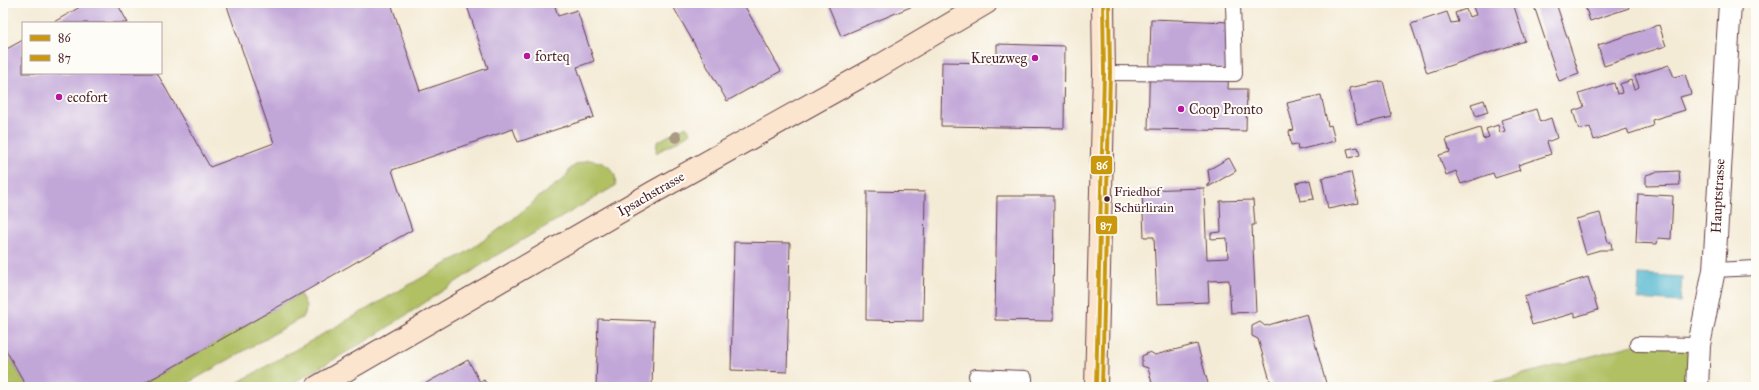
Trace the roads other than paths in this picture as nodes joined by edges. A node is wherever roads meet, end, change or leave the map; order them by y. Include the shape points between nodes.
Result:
1 (986, 3) edge
2 (1104, 3) edge
3 (1233, 3) edge
4 (1730, 3) edge
5 (1104, 73) junction
6 (1756, 268) edge
7 (1714, 270) junction
8 (1637, 344) dead end
9 (1699, 345) junction
10 (976, 376) dead end
11 (317, 387) edge
12 (1025, 387) edge
13 (1096, 387) edge
14 (1697, 387) edge

1 - 11 main road, Ipsachstrasse
2 - 5 main road
3 - 5 lane via 1235,74
4 - 7 street, Hauptstrasse
5 - 13 main road
6 - 7 lane
7 - 9 street, Hauptstrasse
8 - 9 lane
9 - 14 street, Hauptstrasse
10 - 12 lane via 1025,378

